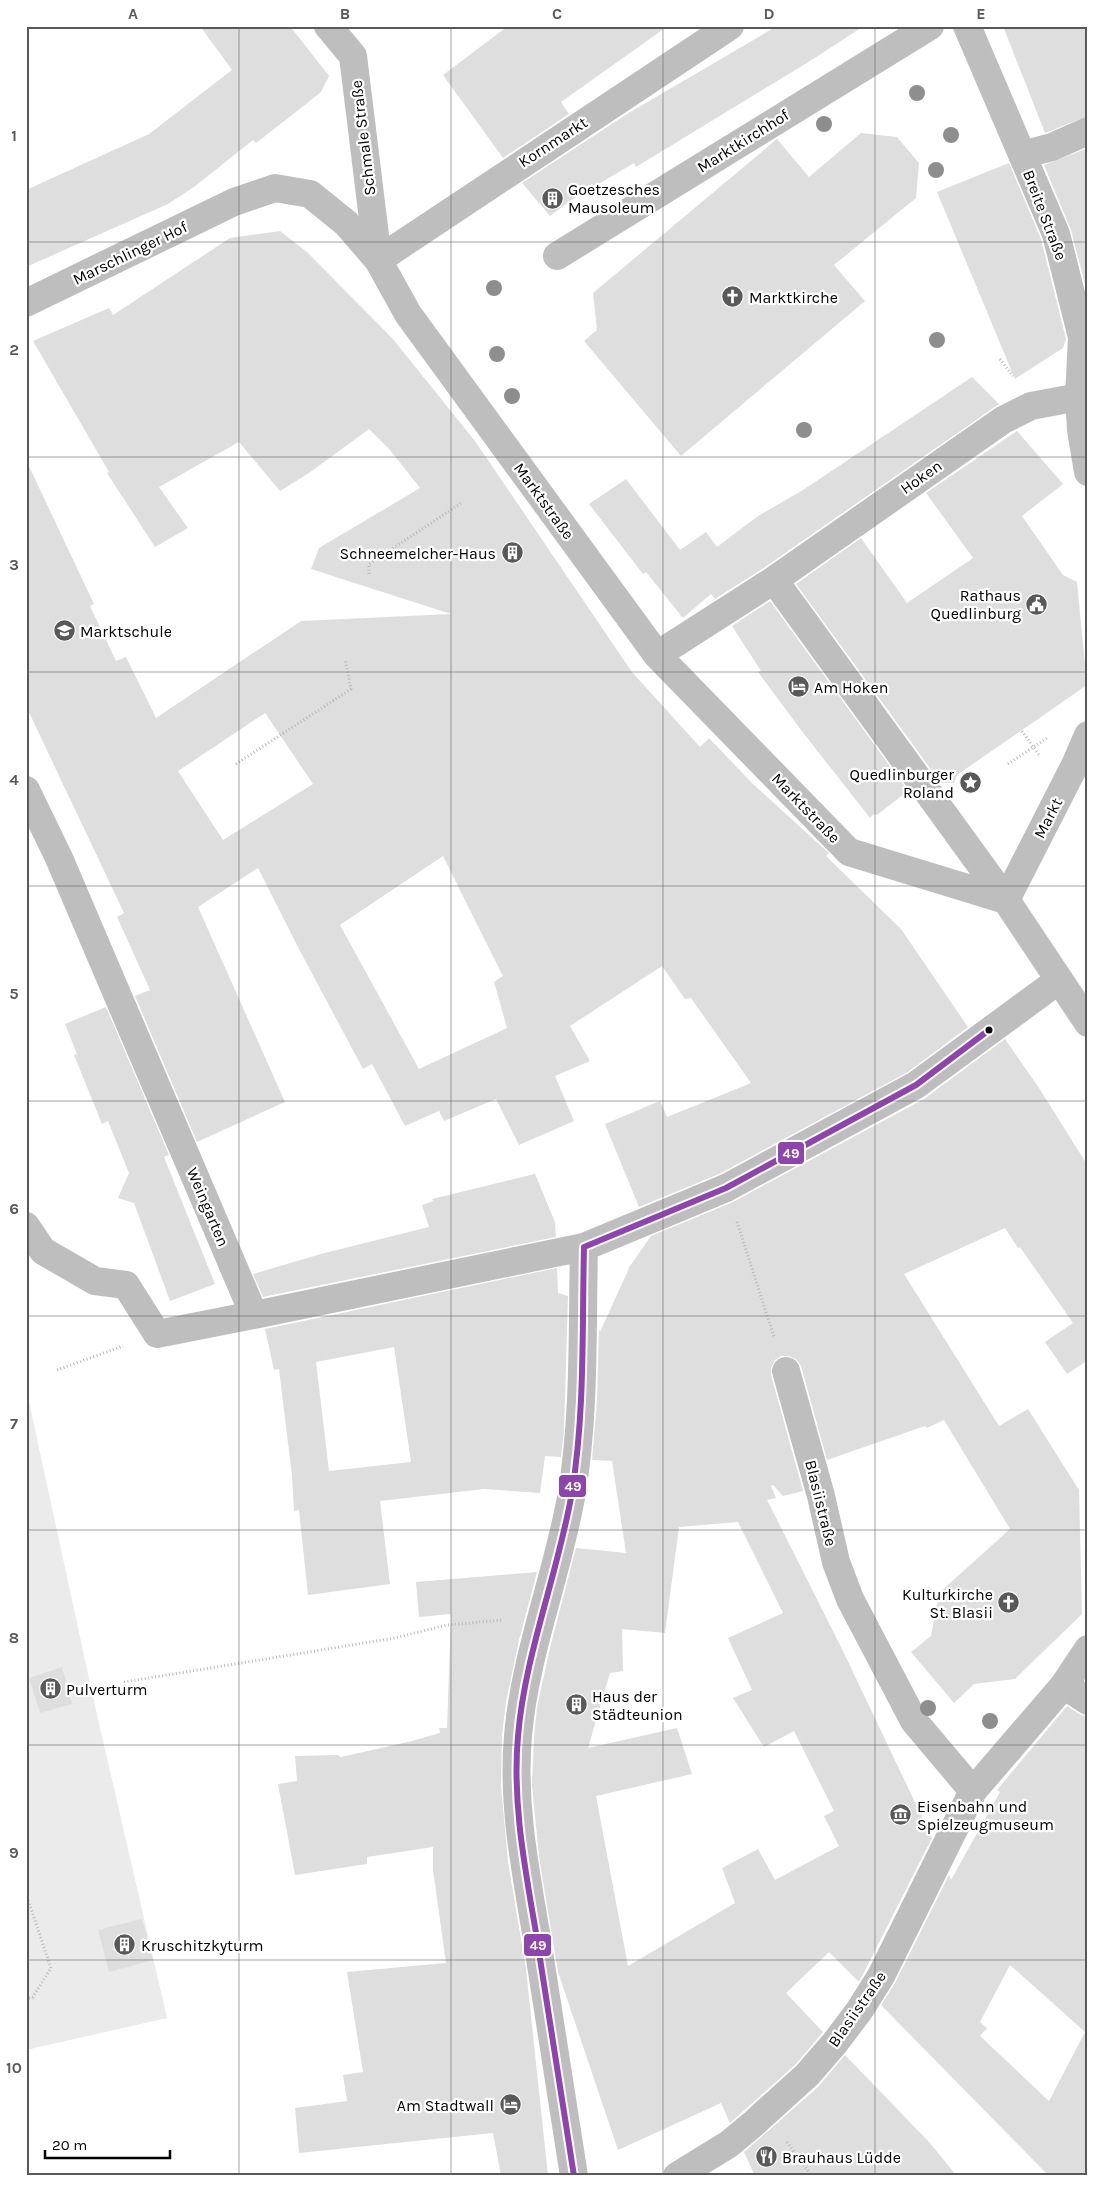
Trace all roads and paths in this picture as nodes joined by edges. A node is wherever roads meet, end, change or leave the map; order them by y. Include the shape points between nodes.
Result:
1 (328, 26) edge
2 (730, 26) edge
3 (930, 26) edge
4 (967, 26) edge
5 (1088, 131) edge
6 (1022, 155) junction
7 (234, 202) joint
8 (557, 256) dead end
9 (378, 260) junction
10 (26, 303) edge
11 (1000, 359) dead end
12 (1011, 372) dead end
13 (1079, 397) junction
14 (1084, 428) edge
15 (1088, 472) edge
16 (464, 502) dead end
17 (369, 574) dead end
18 (774, 580) junction
19 (657, 655) junction
20 (345, 659) dead end
21 (1022, 731) dead end
22 (1088, 735) edge
23 (1034, 747) junction
24 (1041, 758) dead end
25 (236, 764) dead end
26 (1008, 764) dead end
27 (26, 790) edge
28 (1006, 900) junction
29 (1059, 980) junction
30 (1088, 1024) edge
31 (726, 1188) junction
32 (26, 1226) edge
33 (584, 1247) junction
34 (254, 1315) junction
35 (157, 1334) junction
36 (58, 1370) dead end
37 (786, 1371) joint
38 (543, 1616) junction
39 (1088, 1649) edge
40 (124, 1682) dead end
41 (1064, 1685) junction
42 (1088, 1701) edge
43 (973, 1791) junction
44 (26, 1894) edge
45 (26, 1999) edge
46 (765, 2113) junction
47 (574, 2176) edge
48 (677, 2176) edge
49 (812, 2176) edge

1 - 9 street, Schmale Straße via 353,56
2 - 9 street, Kornmarkt
3 - 8 street, Marktkirchhof
4 - 6 street, Breite Straße
5 - 6 street via 1052,147
6 - 13 street, Breite Straße via 1056,234 1080,323
7 - 9 street, Marktstraße via 275,188 310,194 346,222
7 - 10 street, Marschlinger Hof
9 - 19 street, Marktstraße via 424,337
11 - 12 path
13 - 14 street, Breite Straße
13 - 18 street, Hoken via 1031,406 1003,420
14 - 15 street, Breite Straße
16 - 17 path via 369,564
18 - 19 street, Hoken
18 - 28 street
19 - 28 street, Marktstraße via 849,852
20 - 25 path via 351,689
21 - 23 path
22 - 28 street, Markt
23 - 24 path
23 - 26 path
27 - 34 street, Weingarten via 59,858
28 - 29 street
29 - 30 street
29 - 31 street via 916,1085
31 - 33 street
31 - 37 path
32 - 35 street via 43,1251 95,1281 126,1285
33 - 34 street
33 - 38 street via 578,1444 572,1493
34 - 35 street
35 - 36 path
37 - 43 street, Blasiistraße via 836,1562 850,1599 914,1721
38 - 40 path via 447,1625 395,1638
38 - 47 street via 524,1696 518,1737 517,1786 521,1842
39 - 41 street, Blasiistraße
41 - 42 street
41 - 43 street, Blasiistraße
43 - 46 street, Blasiistraße via 881,1976 859,2011 807,2075
44 - 45 path via 51,1968 33,1996
46 - 48 street, Blasiistraße via 729,2144
46 - 49 path

